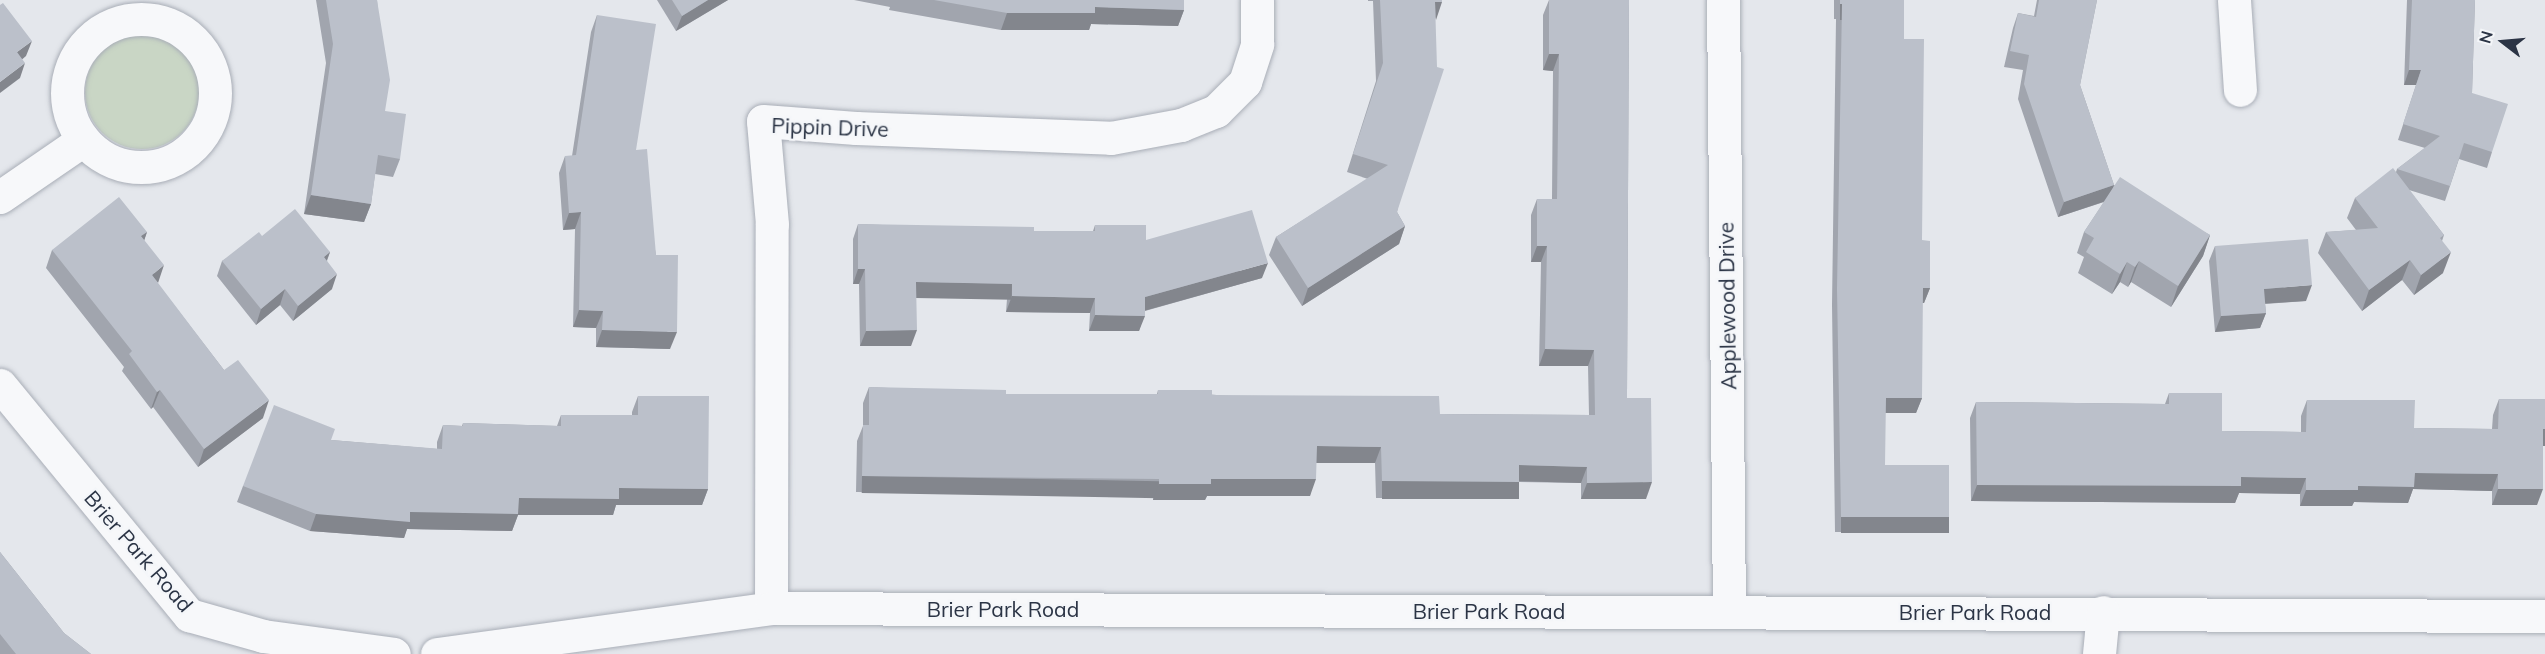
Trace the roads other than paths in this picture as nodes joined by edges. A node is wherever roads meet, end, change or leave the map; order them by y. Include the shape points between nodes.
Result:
1 (1257, 0) edge
2 (1723, 0) edge
3 (2234, 0) edge
4 (2240, 90) dead end
5 (83, 140) junction
6 (0, 197) edge
7 (0, 385) edge
8 (771, 608) junction
9 (1729, 612) junction
10 (2103, 612) junction
11 (2545, 616) edge
12 (449, 653) edge
13 (394, 654) edge
14 (2099, 654) edge

1 - 8 street, Pippin Drive via 1257,44 1245,82 1216,111 1181,125 1111,138 763,121 772,224
2 - 9 street, Applewood Drive
3 - 4 street
5 - 5 street via 100,156 122,165 146,167 169,162 190,149 205,131 214,108 215,84 209,61 196,41 176,26 151,18 126,19 102,28 79,52 66,92 70,117
5 - 6 street
7 - 13 street, Brier Park Road via 189,615 263,636
8 - 9 street, Brier Park Road
8 - 12 street, Brier Park Road
9 - 10 street, Brier Park Road
10 - 11 street, Brier Park Road
10 - 14 street

